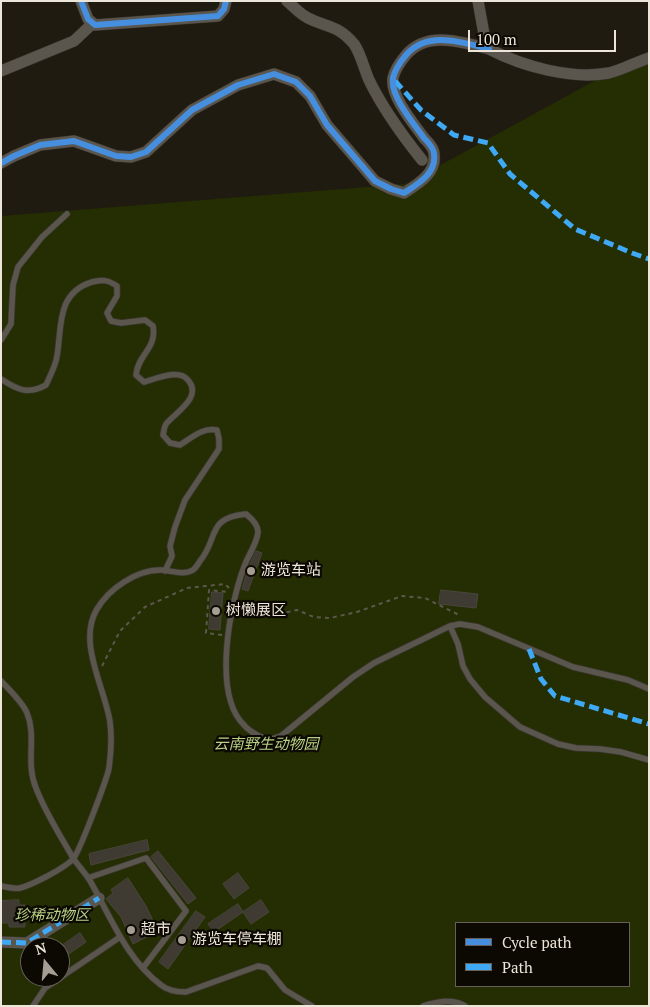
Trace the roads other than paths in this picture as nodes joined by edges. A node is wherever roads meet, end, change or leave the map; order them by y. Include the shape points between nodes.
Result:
1 (81, 1) edge
2 (226, 1) edge
3 (287, 1) edge
4 (478, 1) edge
5 (95, 25) junction
6 (489, 49) junction
7 (649, 58) edge
8 (1, 71) edge
9 (422, 160) dead end
10 (1, 163) edge
11 (67, 214) dead end
12 (1, 340) edge
13 (1, 379) edge
14 (166, 571) junction
15 (450, 626) junction
16 (1, 680) edge
17 (649, 689) edge
18 (649, 760) edge
19 (74, 859) junction
20 (88, 878) junction
21 (1, 886) edge
22 (99, 898) junction
23 (120, 937) junction
24 (1, 942) edge
25 (143, 968) junction
26 (33, 1006) edge
27 (312, 1006) edge
28 (423, 1006) edge
29 (465, 1006) edge

1 - 5 street via 88,19
2 - 5 street via 218,16
3 - 9 street via 302,15 342,32 355,46 383,106
4 - 6 street
5 - 8 street via 92,24 74,41
6 - 7 street via 528,66 574,74 609,73
6 - 10 street via 442,39 425,42 411,50 399,64 393,79 402,108 434,151 434,163 424,180 404,193 375,180 327,125 310,96 296,82 274,74 238,85 192,110 146,152 132,157 116,156 74,141 40,145
11 - 12 lane via 42,237 18,267 13,286 11,324
13 - 14 lane via 28,391 46,385 57,357 59,326 66,303 84,284 109,280 117,286 117,296 107,313 111,321 145,320 153,326 151,346 137,365 136,375 144,382 175,374 185,376 191,384 192,394 165,425 163,435 170,443 180,445 211,428 217,430 219,439 218,449 185,500 175,527 170,546 172,556
14 - 15 lane via 194,570 206,554 213,532 222,520 246,514 254,521 258,530 255,543 232,604 226,676 238,720 247,729 270,739 281,736 374,664
14 - 19 lane via 159,570 122,583 96,610 91,625 89,640 110,722 111,749 108,770
15 - 17 lane via 478,627 573,667 628,680
15 - 18 lane via 470,679 520,727 558,744 620,752
16 - 19 lane via 27,712 32,730 30,764 35,786
19 - 20 lane
19 - 21 lane via 53,874 20,888
20 - 22 lane
20 - 25 lane via 146,858 186,911
22 - 23 lane
22 - 24 street via 27,943
23 - 25 lane
23 - 26 lane via 45,988
25 - 27 lane via 162,986 176,992 186,992 258,966 267,968 285,990
28 - 29 lane via 447,1001

